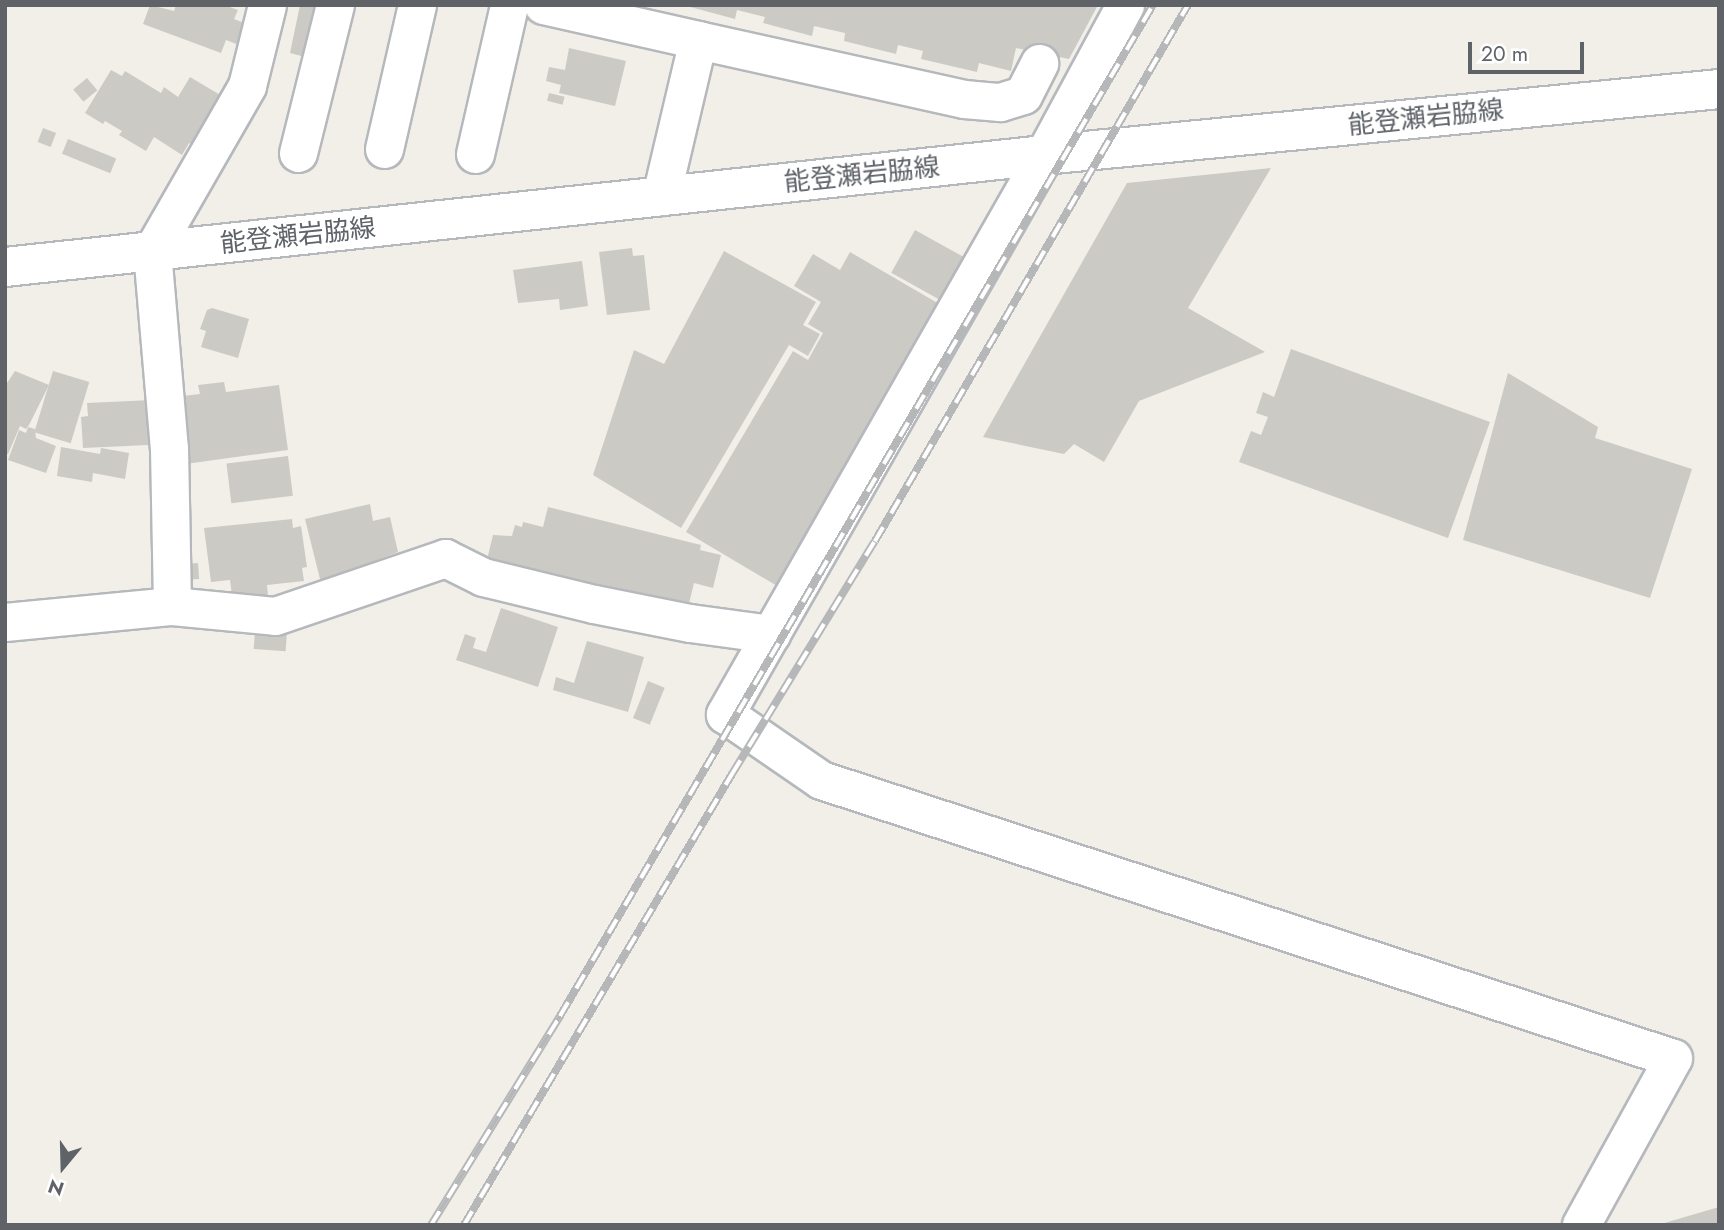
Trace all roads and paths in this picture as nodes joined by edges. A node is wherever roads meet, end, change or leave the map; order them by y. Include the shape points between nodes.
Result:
1 (267, 5) edge
2 (335, 5) edge
3 (417, 5) edge
4 (509, 5) edge
5 (543, 5) edge
6 (1125, 5) edge
7 (698, 40) junction
8 (1039, 63) dead end
9 (1719, 89) edge
10 (384, 149) dead end
11 (298, 153) dead end
12 (474, 154) dead end
13 (1044, 155) junction
14 (662, 196) junction
15 (152, 251) junction
16 (5, 267) edge
17 (172, 606) junction
18 (5, 622) edge
19 (771, 634) junction
20 (1581, 1225) edge

1 - 15 street via 247,86
2 - 11 street
3 - 10 street
4 - 12 street
5 - 7 street
6 - 13 street
7 - 8 street via 964,99 1000,102 1023,95
7 - 14 street
9 - 13 main road, 能登瀬岩脇線
13 - 14 main road, 能登瀬岩脇線
13 - 19 street
14 - 15 main road, 能登瀬岩脇線
15 - 16 main road, 能登瀬岩脇線
15 - 17 street via 169,448
17 - 18 street
17 - 19 street via 275,616 445,558 483,577 594,604
19 - 20 street via 725,714 821,780 1673,1058

